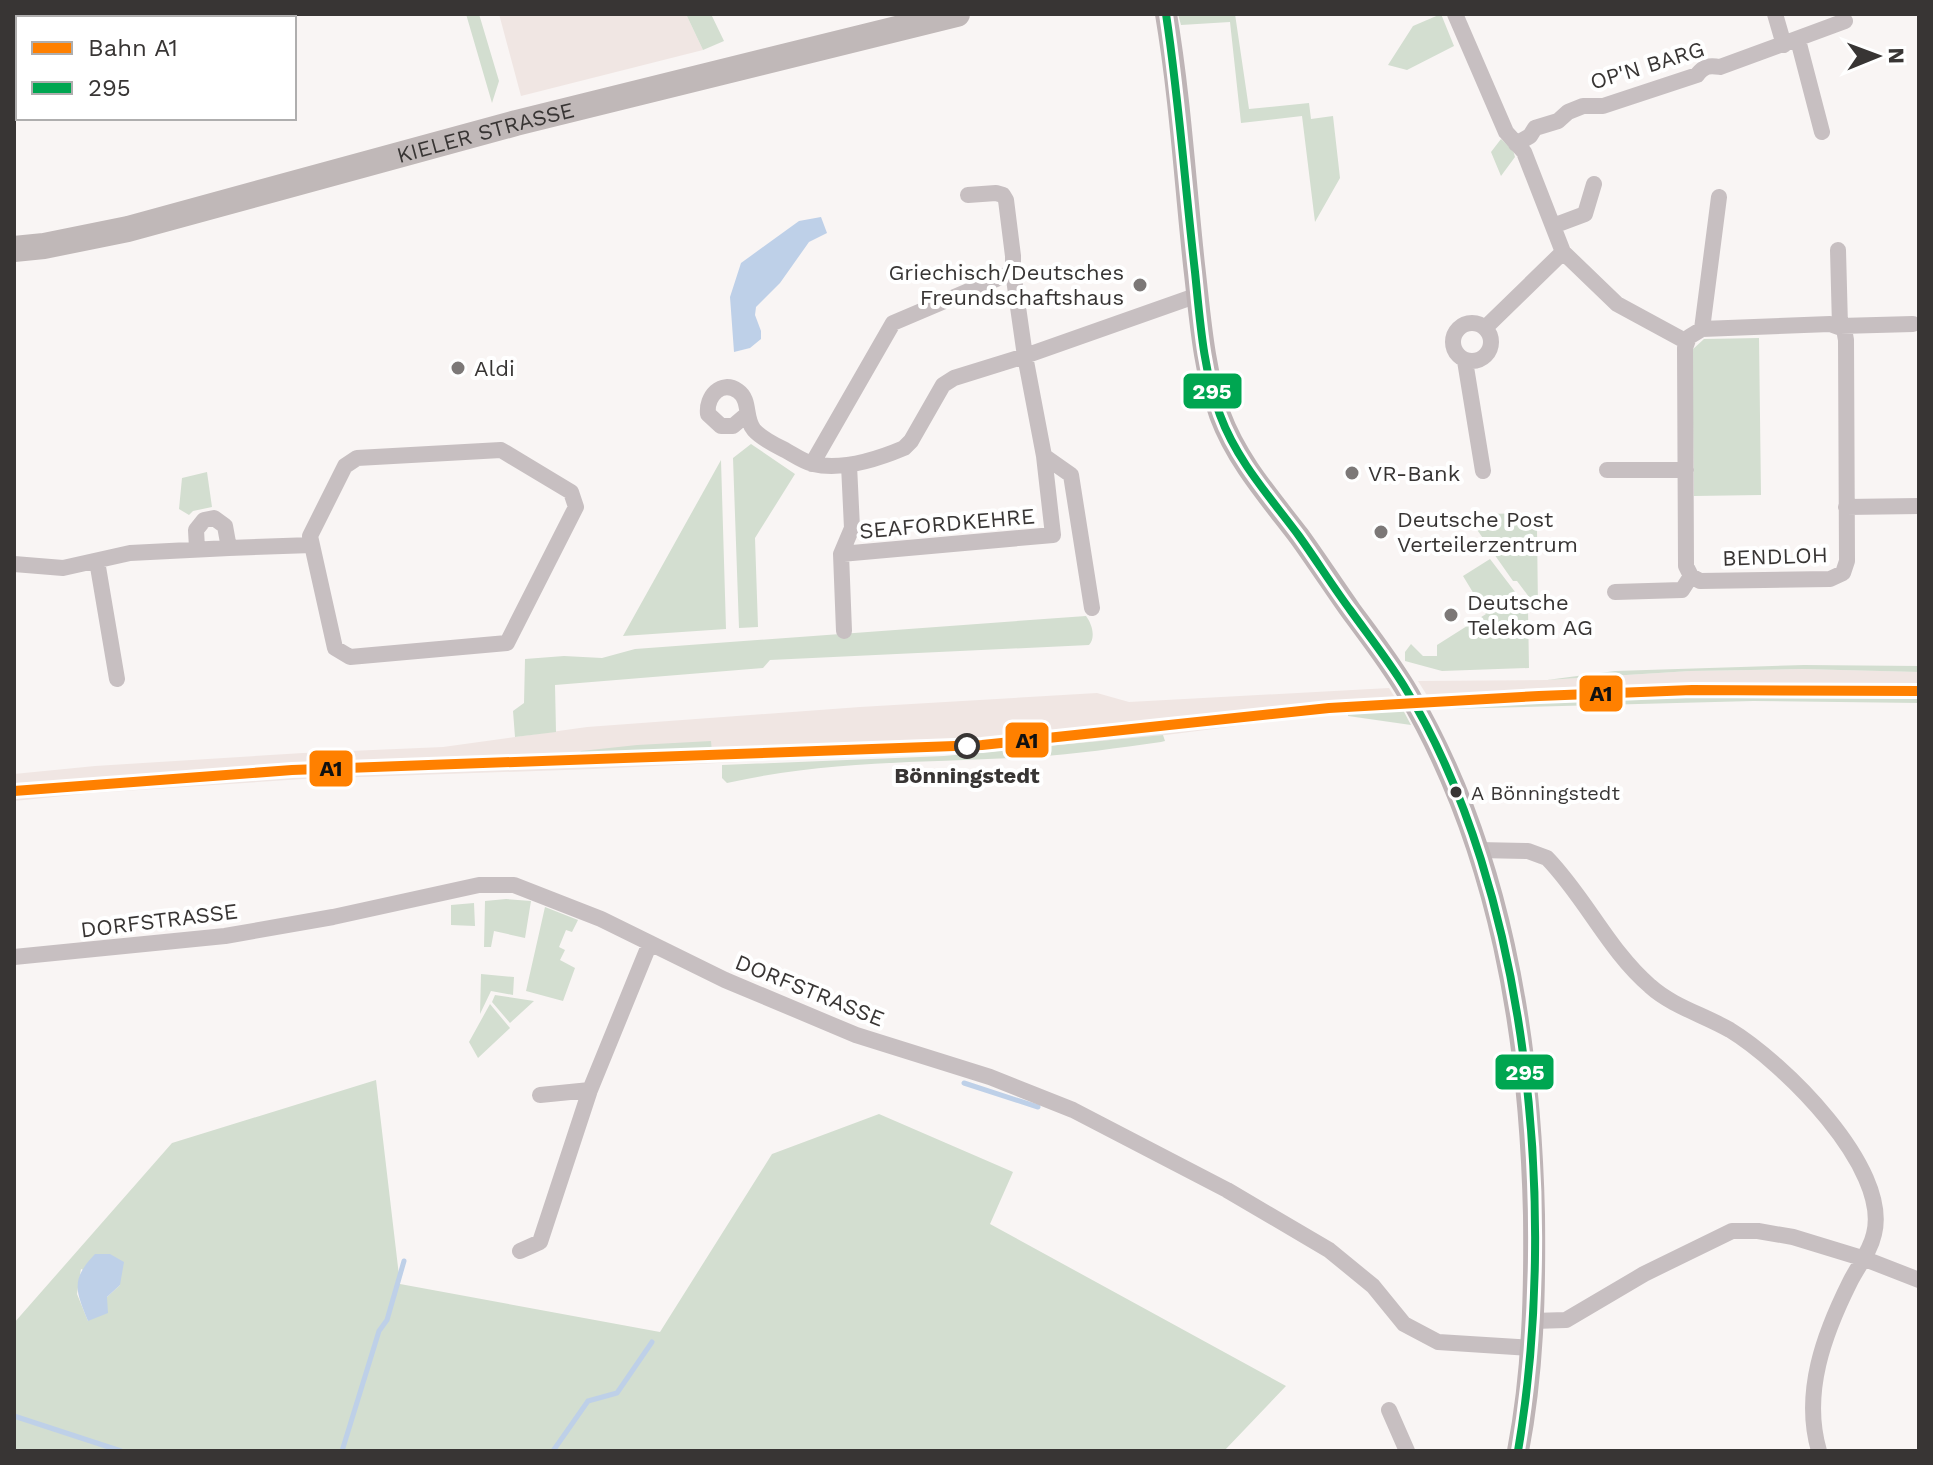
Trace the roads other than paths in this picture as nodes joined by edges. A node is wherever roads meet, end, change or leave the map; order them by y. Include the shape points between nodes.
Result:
1 (957, 14) edge
2 (1166, 14) edge
3 (1455, 14) edge
4 (1775, 14) edge
5 (1845, 21) dead end
6 (1791, 43) junction
7 (1822, 132) dead end
8 (1511, 138) junction
9 (1594, 184) dead end
10 (968, 195) dead end
11 (1719, 197) dead end
12 (1553, 226) junction
13 (14, 249) edge
14 (1838, 250) dead end
15 (1563, 252) junction
16 (1013, 272) junction
17 (1198, 295) junction
18 (1913, 324) dead end
19 (1840, 326) junction
20 (1485, 328) junction
21 (1702, 329) junction
22 (1687, 342) junction
23 (1025, 356) junction
24 (1465, 361) junction
25 (746, 415) dead end
26 (1044, 456) junction
27 (812, 464) junction
28 (849, 465) junction
29 (1607, 470) dead end
30 (1686, 470) junction
31 (1483, 471) dead end
32 (1919, 506) edge
33 (1846, 507) junction
34 (312, 545) junction
35 (197, 548) junction
36 (229, 548) junction
37 (841, 554) junction
38 (97, 561) junction
39 (14, 564) edge
40 (1691, 576) junction
41 (1615, 592) dead end
42 (1092, 608) dead end
43 (844, 631) dead end
44 (117, 679) dead end
45 (1478, 850) junction
46 (650, 943) junction
47 (14, 957) edge
48 (590, 1090) junction
49 (540, 1095) dead end
50 (520, 1251) dead end
51 (1865, 1259) junction
52 (1919, 1279) edge
53 (1533, 1321) junction
54 (1532, 1348) junction
55 (1389, 1410) dead end
56 (1407, 1451) edge
57 (1518, 1451) edge
58 (1819, 1451) edge

1 - 13 main road, KIELER STRASSE via 516,123 128,229
2 - 17 main road
3 - 8 street
4 - 6 street
5 - 6 street, OP'N BARG
6 - 7 street
6 - 8 street, OP'N BARG via 1702,68 1697,75 1603,106 1577,108 1535,128 1530,136
8 - 12 street via 1524,152
9 - 12 street via 1585,214
10 - 16 street, SEAFORDKEHRE via 996,193 1006,200
11 - 21 street
12 - 15 street
14 - 19 street, BENDLOH
15 - 20 street
15 - 22 street via 1617,304
16 - 23 street, SEAFORDKEHRE
16 - 27 street via 893,323
17 - 23 street
17 - 45 main road via 1210,382 1233,445 1391,666 1455,787
18 - 19 street
19 - 21 street
19 - 33 street, BENDLOH via 1846,340
20 - 24 street via 1489,352 1483,359
20 - 24 street via 1471,322 1457,329 1453,348
21 - 22 street
22 - 30 street, BENDLOH
23 - 26 street, SEAFORDKEHRE
23 - 28 street via 954,378 943,385 904,448
24 - 31 street
25 - 27 street via 754,430
26 - 37 street, SEAFORDKEHRE via 1055,538
26 - 42 street via 1071,475
27 - 28 street
28 - 37 street, SEAFORDKEHRE via 852,528
29 - 30 street
30 - 40 street, BENDLOH via 1686,566
32 - 33 street
33 - 40 street, BENDLOH via 1847,561 1837,578 1700,581
34 - 34 street via 310,536 345,466 357,458 501,450 571,492 576,507 507,643 350,657 335,648
34 - 36 street
35 - 36 street
35 - 36 street via 196,530 214,518 225,526
35 - 38 street
37 - 43 street, SEAFORDKEHRE
38 - 39 street via 63,568
38 - 44 street
40 - 41 street, BENDLOH via 1682,590
45 - 51 street via 1528,851 1547,858 1648,985 1751,1044 1806,1093 1846,1144 1872,1196 1874,1233
45 - 53 main road via 1516,1003 1528,1090
46 - 47 street, DORFSTRASSE via 514,885 488,884 267,929
46 - 48 street
46 - 54 street, DORFSTRASSE via 856,1035 990,1077 1084,1116 1329,1250 1373,1286 1404,1324 1438,1342
48 - 49 street
48 - 50 street via 540,1242
51 - 52 street
51 - 53 street via 1793,1237 1732,1231 1566,1320
51 - 58 street via 1824,1339 1814,1384
53 - 54 main road
54 - 57 main road
55 - 56 street

